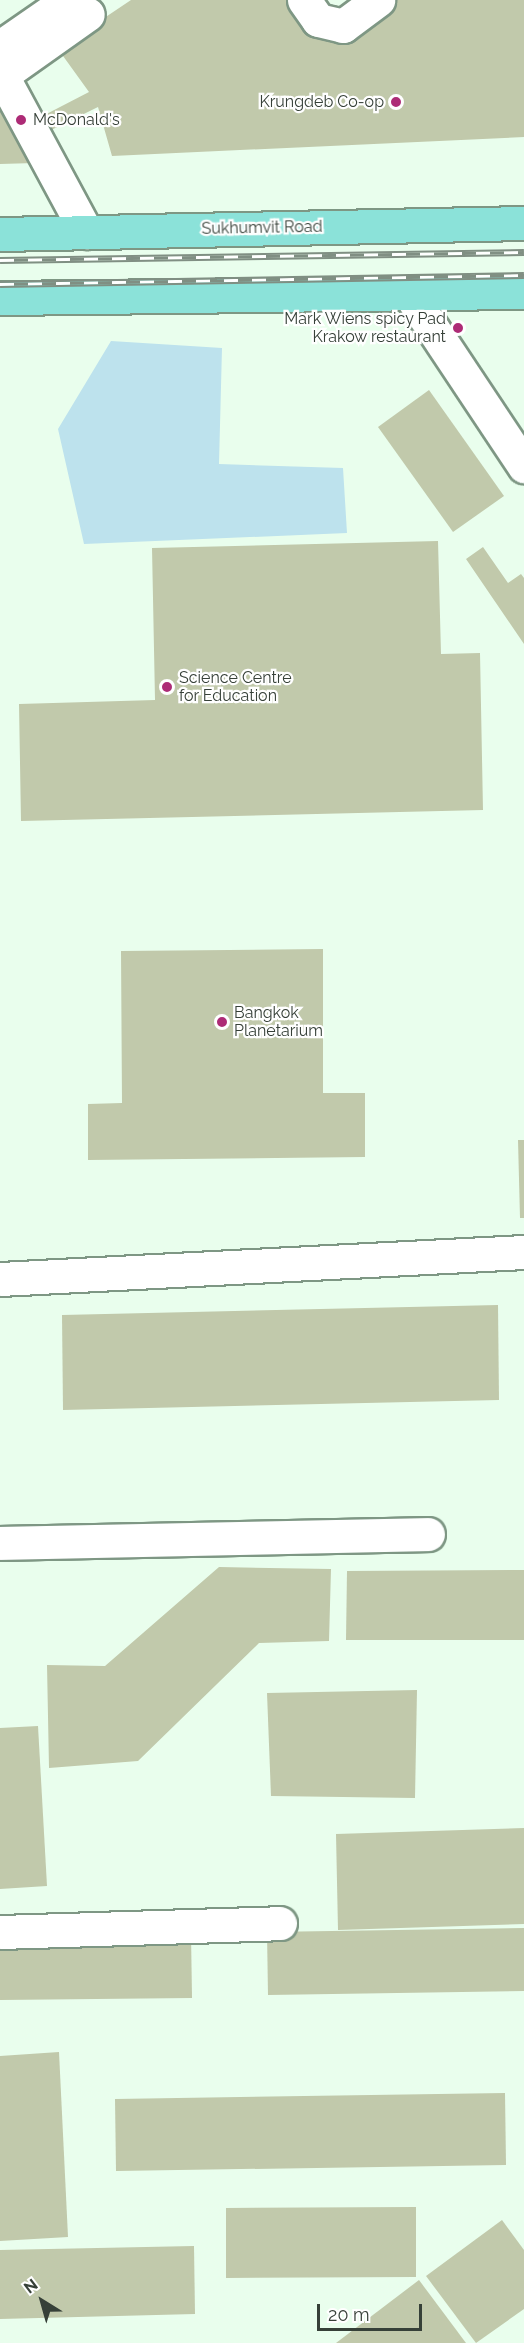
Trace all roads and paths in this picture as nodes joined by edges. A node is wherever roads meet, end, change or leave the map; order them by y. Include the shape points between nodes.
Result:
1 (304, 0) edge
2 (378, 0) edge
3 (78, 7) edge
4 (1, 65) edge
5 (524, 223) edge
6 (86, 232) junction
7 (0, 234) edge
8 (524, 292) edge
9 (409, 293) junction
10 (0, 298) edge
11 (524, 466) edge
12 (524, 1252) edge
13 (0, 1279) edge
14 (428, 1534) dead end
15 (0, 1543) edge
16 (280, 1923) dead end
17 (0, 1932) edge

1 - 2 street via 318,20 343,26
3 - 4 street
4 - 6 street
5 - 6 main road, Sukhumvit Road
6 - 7 main road, Sukhumvit Road
8 - 9 main road
9 - 10 main road
9 - 11 street
12 - 13 street
14 - 15 street
16 - 17 street

